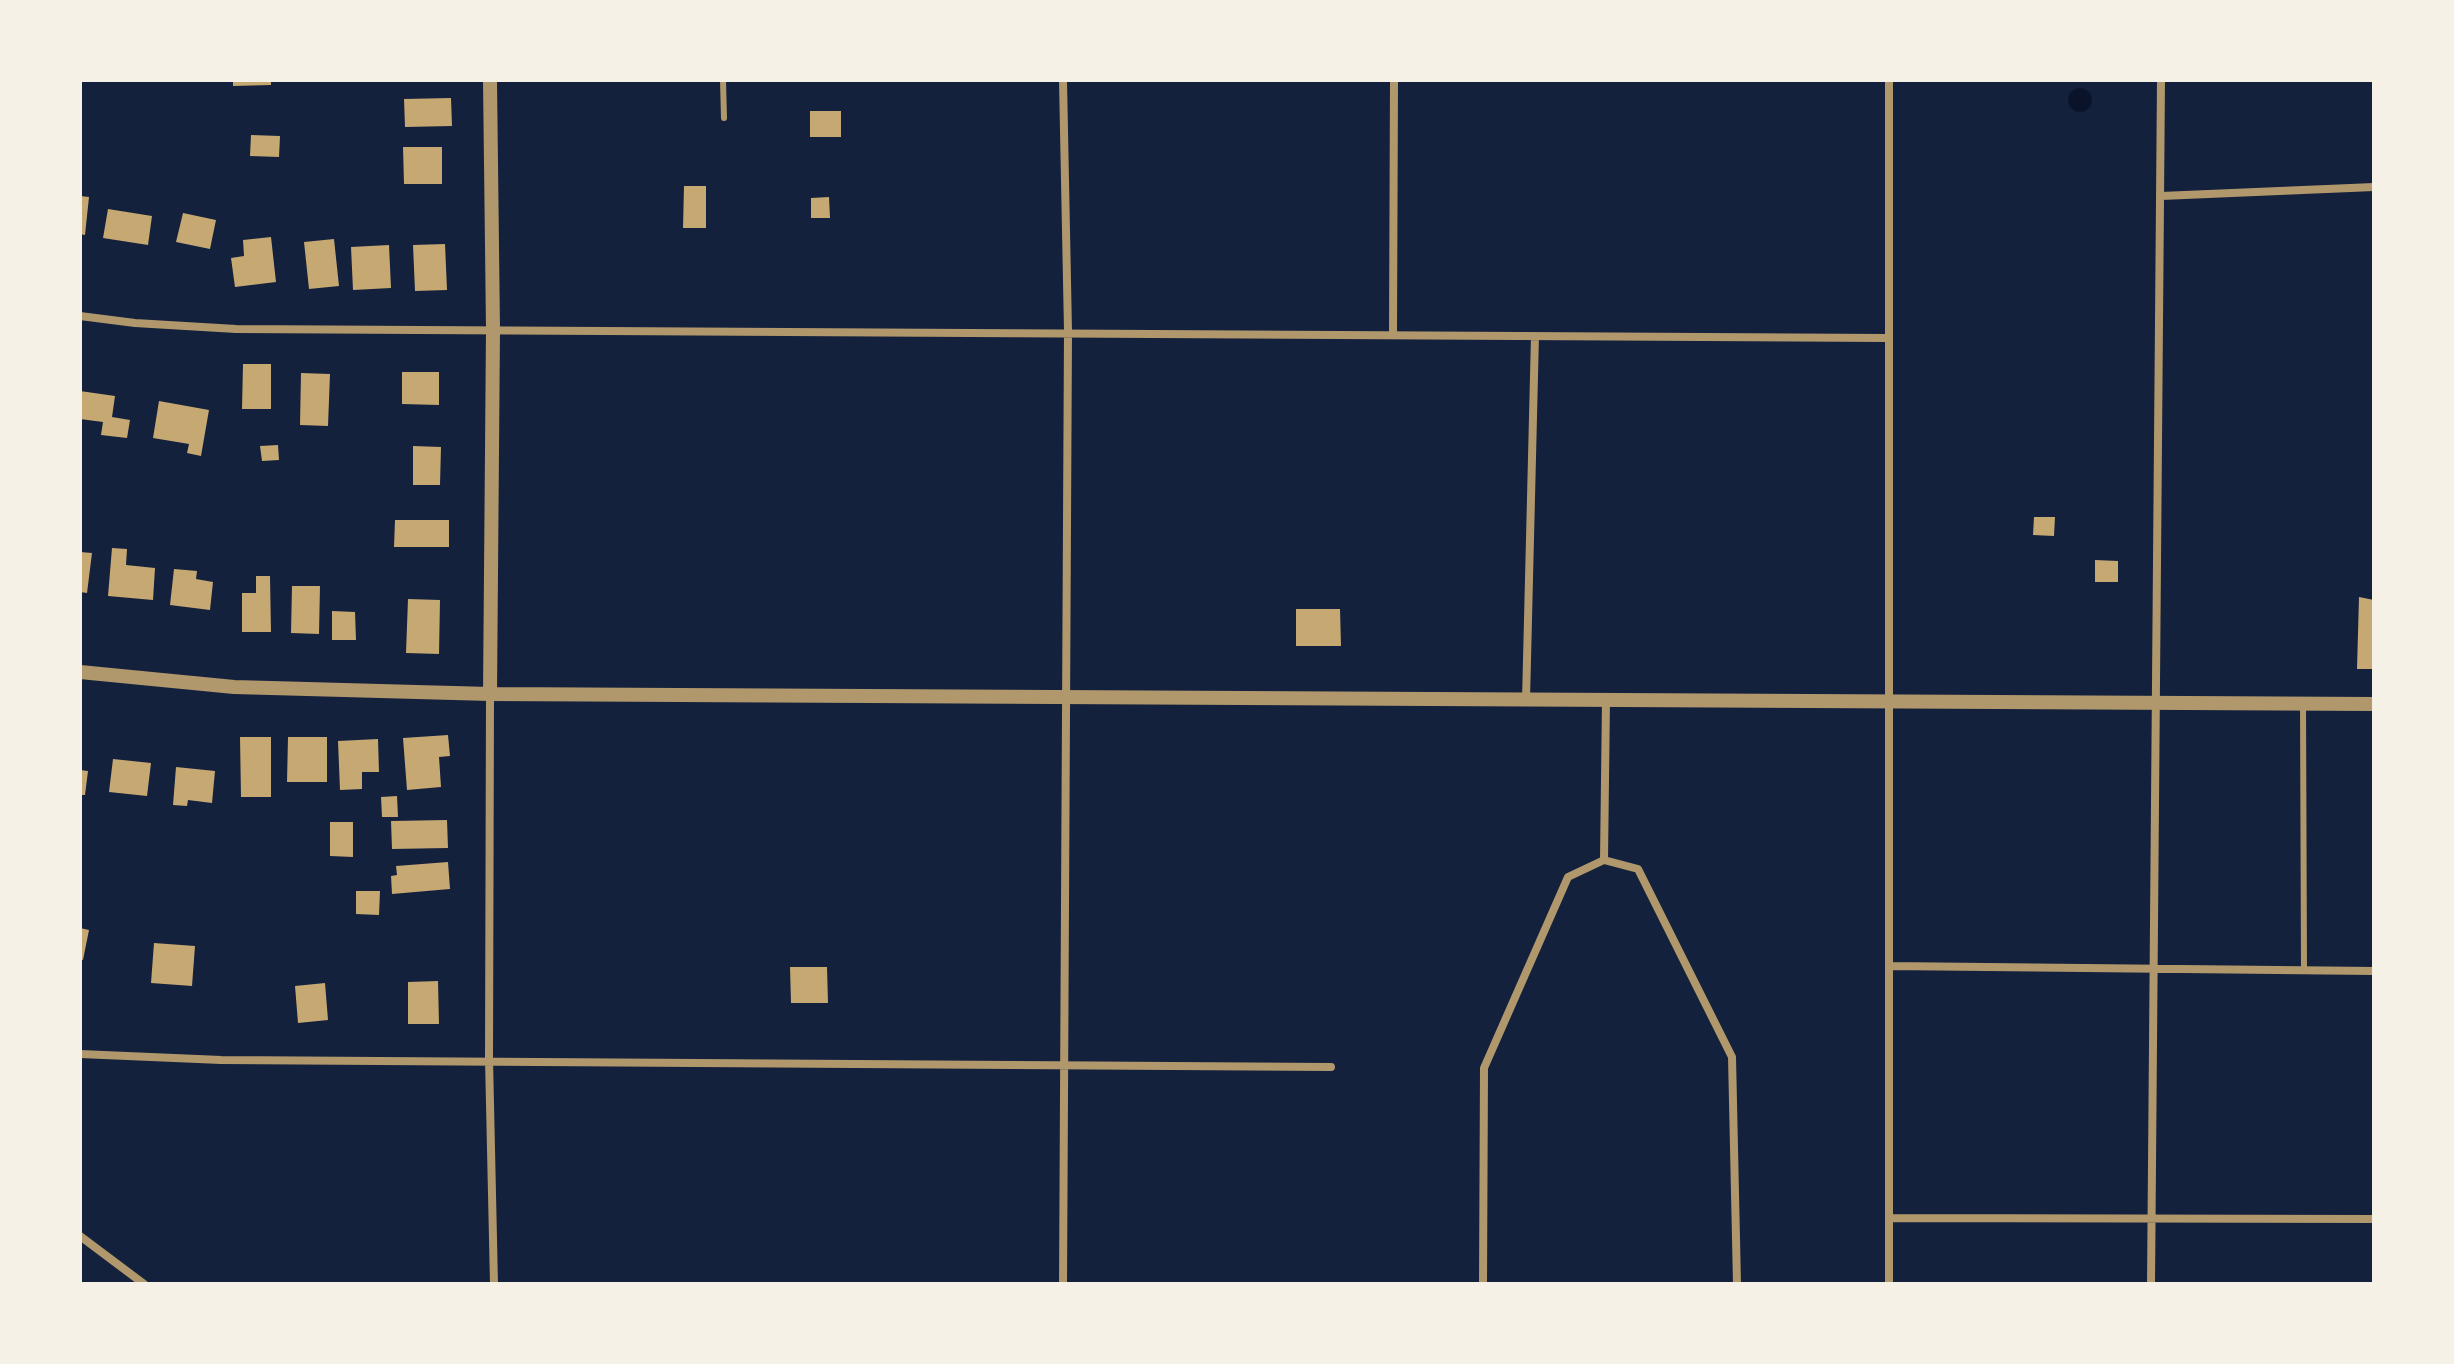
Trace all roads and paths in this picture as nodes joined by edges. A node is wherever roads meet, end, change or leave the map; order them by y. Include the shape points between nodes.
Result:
1 (490, 80) edge
2 (723, 80) edge
3 (1063, 80) edge
4 (1394, 80) edge
5 (1889, 80) edge
6 (2161, 80) edge
7 (724, 118) dead end
8 (2374, 187) edge
9 (2161, 196) junction
10 (80, 316) edge
11 (493, 329) junction
12 (1068, 331) junction
13 (1393, 333) junction
14 (1535, 336) junction
15 (1887, 338) junction
16 (80, 672) edge
17 (490, 694) junction
18 (1065, 696) junction
19 (1526, 700) junction
20 (1606, 700) junction
21 (1887, 701) junction
22 (2156, 701) junction
23 (2303, 703) junction
24 (2374, 704) edge
25 (1604, 860) junction
26 (1890, 966) junction
27 (2154, 968) junction
28 (2304, 970) junction
29 (2374, 971) edge
30 (80, 1054) edge
31 (489, 1059) junction
32 (1062, 1063) junction
33 (1331, 1067) dead end
34 (1889, 1218) junction
35 (2151, 1218) junction
36 (2374, 1219) edge
37 (80, 1236) edge
38 (144, 1284) edge
39 (494, 1284) edge
40 (1063, 1284) edge
41 (1483, 1284) edge
42 (1737, 1284) edge
43 (1889, 1284) edge
44 (2151, 1284) edge

1 - 11 street
2 - 7 lane
3 - 12 street
4 - 13 street
5 - 15 street
6 - 9 street
8 - 9 street
9 - 22 street
10 - 11 street via 236,329
11 - 12 street
11 - 17 street
12 - 13 street
12 - 18 street
13 - 14 street
14 - 15 street
14 - 19 street
15 - 21 street
16 - 17 street via 234,687
17 - 18 street
17 - 31 street
18 - 19 street
18 - 32 street
19 - 20 street
20 - 21 street
20 - 25 street
21 - 22 street
21 - 26 street
22 - 23 street
22 - 27 street
23 - 24 street
23 - 28 lane
25 - 41 street via 1568,877 1484,1068
25 - 42 street via 1638,869 1732,1057
26 - 27 street
26 - 34 street
27 - 28 street
27 - 35 street
28 - 29 street
30 - 31 street via 221,1060
31 - 32 street
31 - 39 street
32 - 33 street
32 - 40 street
34 - 35 street
34 - 43 street
35 - 36 street
35 - 44 street
37 - 38 street

